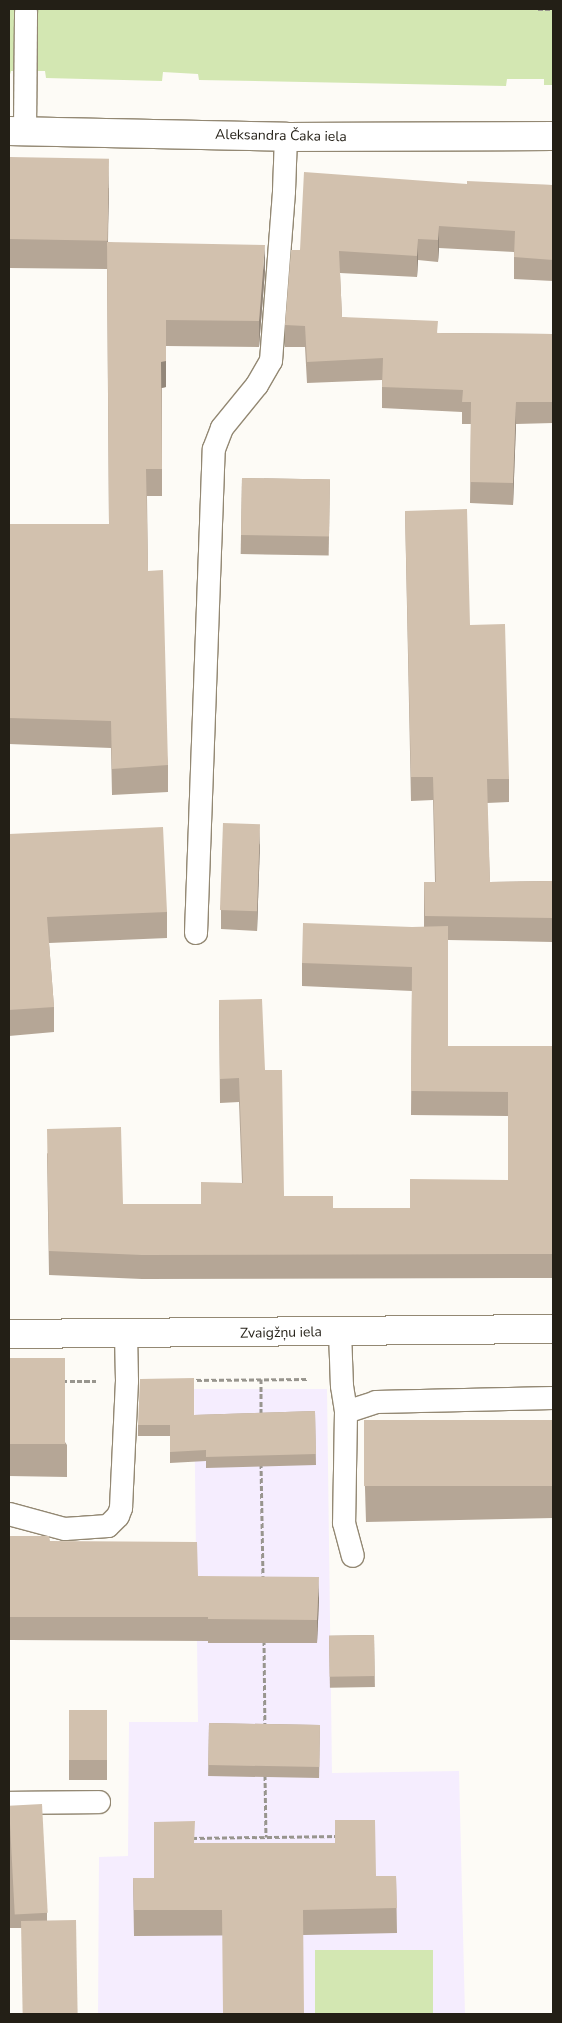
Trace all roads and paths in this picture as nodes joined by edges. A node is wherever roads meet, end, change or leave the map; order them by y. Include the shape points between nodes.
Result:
1 (538, 9) edge
2 (553, 9) edge
3 (26, 12) dead end
4 (17, 131) edge
5 (553, 136) edge
6 (286, 137) junction
7 (196, 933) dead end
8 (553, 1329) edge
9 (340, 1332) junction
10 (126, 1333) junction
11 (9, 1334) edge
12 (342, 1379) junction
13 (184, 1380) edge
14 (261, 1380) junction
15 (58, 1381) edge
16 (127, 1381) junction
17 (553, 1398) edge
18 (346, 1412) junction
19 (261, 1419) edge
20 (261, 1458) edge
21 (9, 1514) edge
22 (353, 1556) dead end
23 (263, 1588) edge
24 (264, 1638) edge
25 (265, 1738) edge
26 (265, 1768) edge
27 (99, 1802) dead end
28 (9, 1803) edge
29 (341, 1836) edge
30 (266, 1837) junction
31 (182, 1838) edge

1 - 2 path
3 - 4 lane
4 - 6 street, Aleksandra Čaka iela
5 - 6 street, Aleksandra Čaka iela
6 - 7 lane via 271,361 258,385 222,428 214,449
8 - 9 street, Zvaigžņu iela
9 - 10 street, Zvaigžņu iela
9 - 12 lane
10 - 11 street, Zvaigžņu iela
10 - 16 lane
12 - 14 path
12 - 18 lane
13 - 14 path
14 - 19 path
15 - 16 path
16 - 21 lane via 121,1508 114,1522 108,1526 65,1530
17 - 18 lane via 376,1402
18 - 22 lane via 344,1523
20 - 23 path
24 - 25 path
26 - 30 path
27 - 28 lane
29 - 30 path
30 - 31 path

